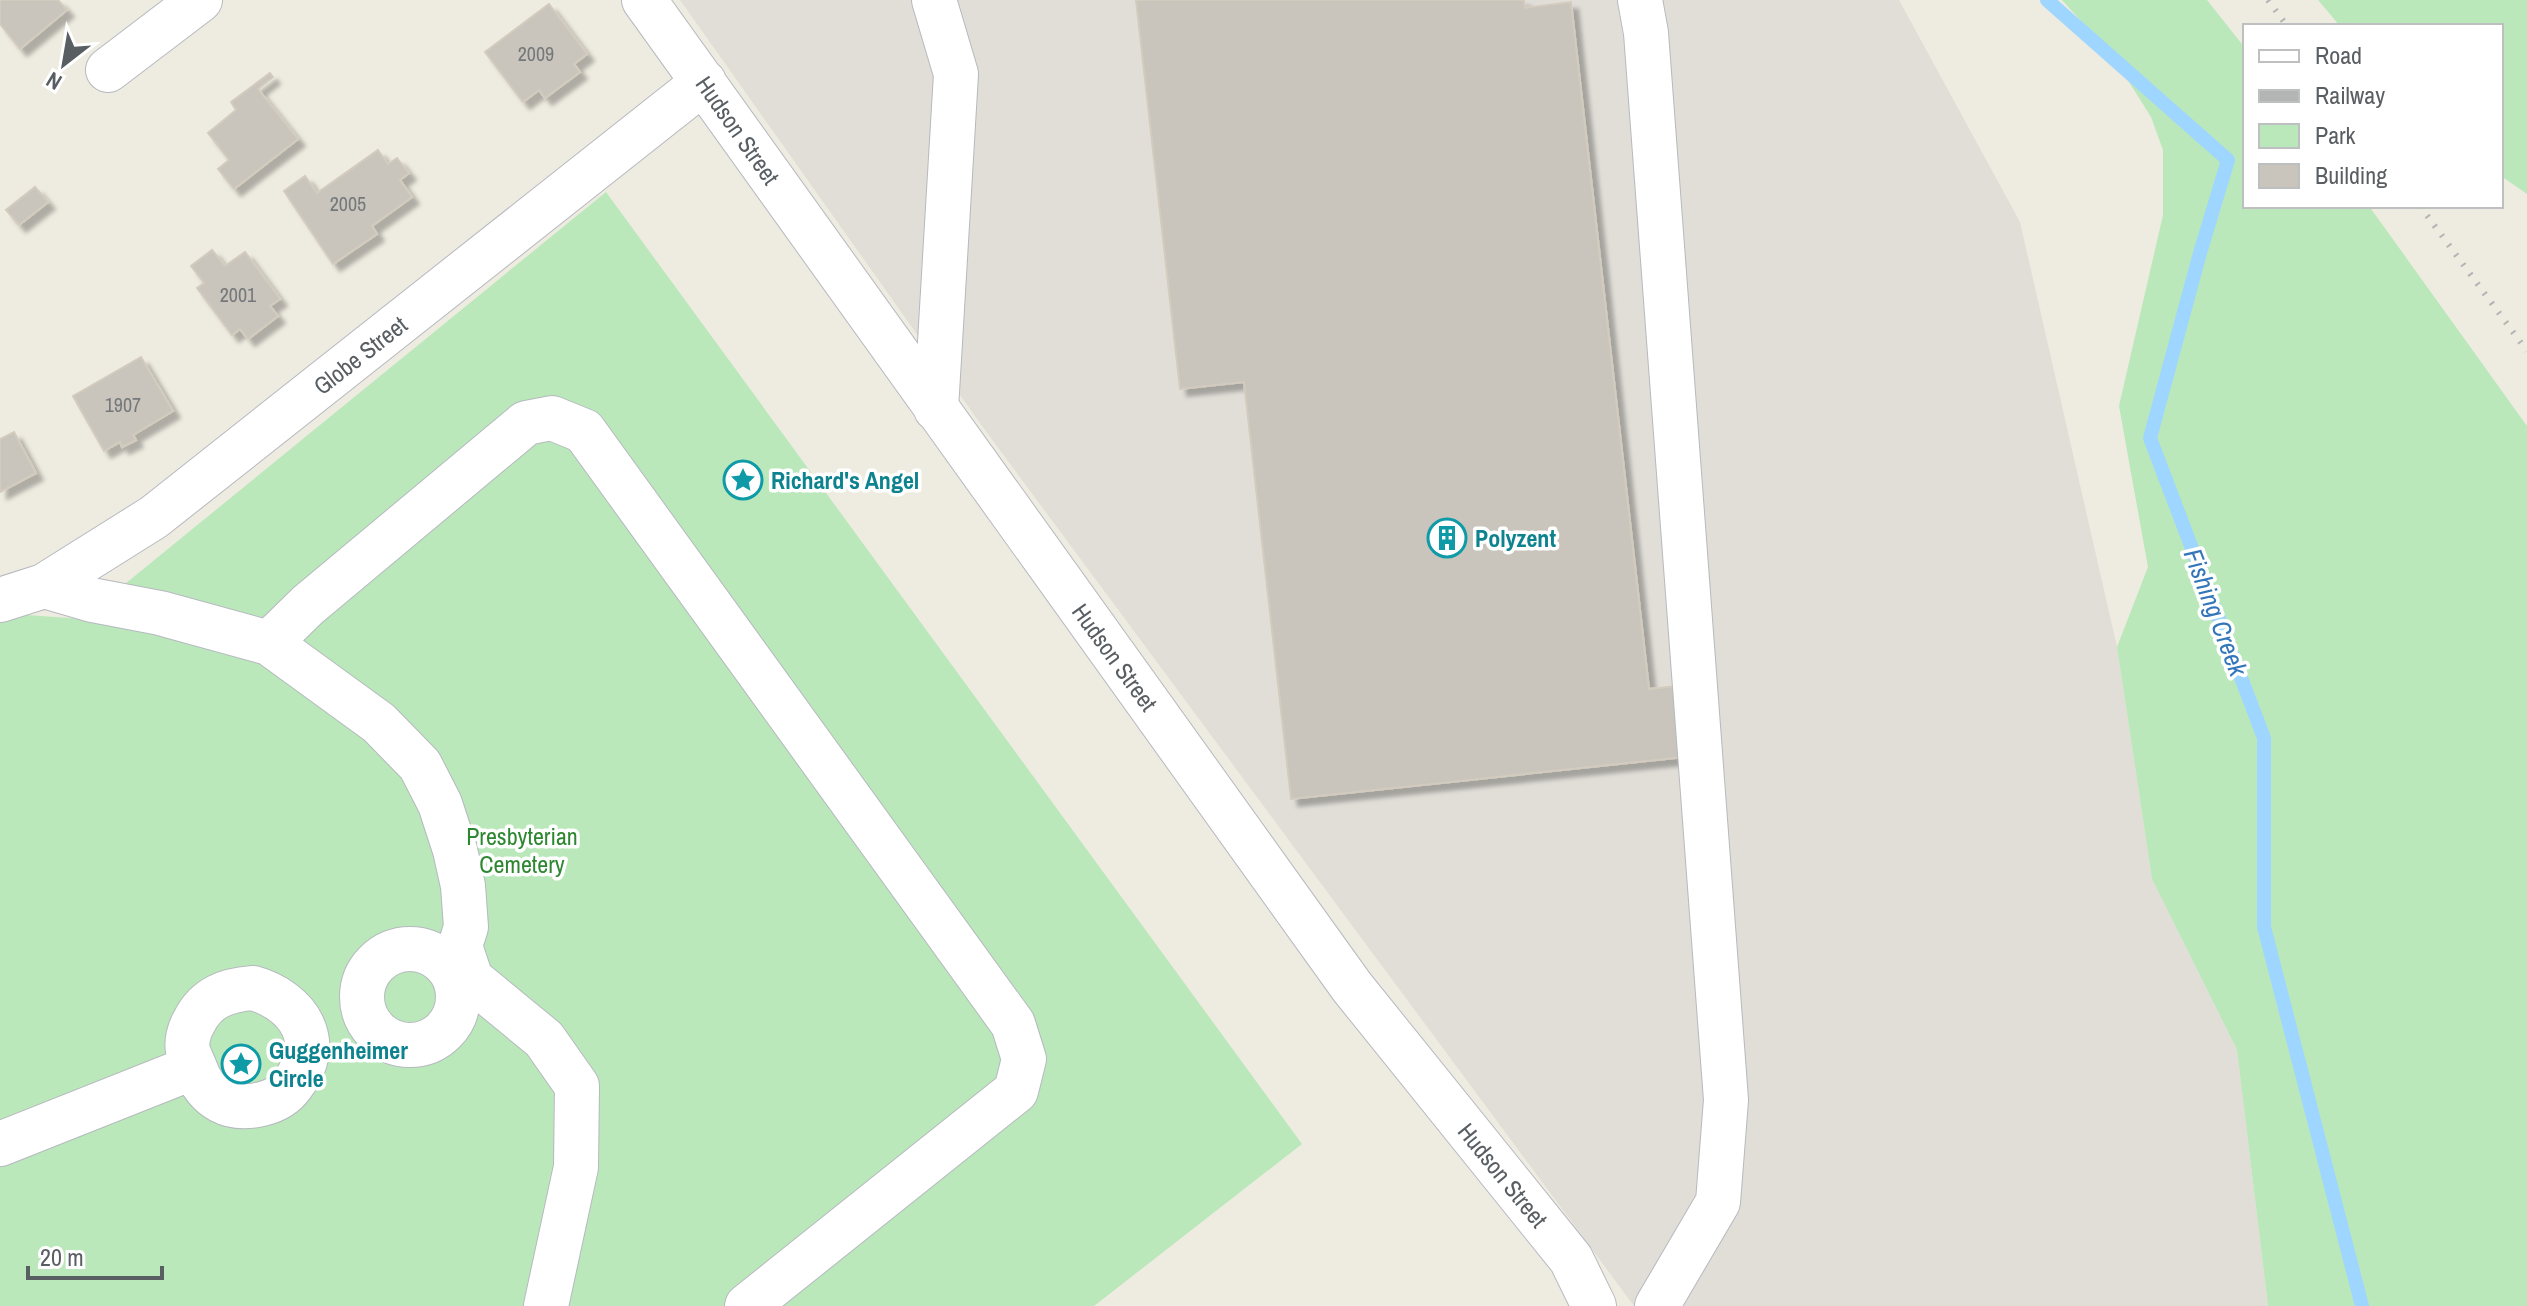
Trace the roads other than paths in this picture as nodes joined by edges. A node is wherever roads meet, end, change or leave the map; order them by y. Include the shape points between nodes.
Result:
1 (200, 0) edge
2 (644, 0) edge
3 (934, 0) edge
4 (1640, 0) edge
5 (108, 70) dead end
6 (704, 82) junction
7 (936, 409) junction
8 (44, 586) junction
9 (0, 600) edge
10 (269, 643) junction
11 (370, 970) junction
12 (458, 974) junction
13 (289, 1005) junction
14 (333, 1021) junction
15 (390, 1041) junction
16 (306, 1059) junction
17 (194, 1067) junction
18 (0, 1144) edge
19 (546, 1306) edge
20 (747, 1306) edge
21 (1594, 1306) edge
22 (1657, 1306) edge

1 - 5 street
2 - 6 street, Hudson Street
3 - 7 street via 956,74
4 - 22 street via 1726,1100 1718,1202
6 - 7 street, Hudson Street
6 - 8 street, Globe Street via 154,517
7 - 21 street, Hudson Street via 1352,987 1571,1259
8 - 9 street, Globe Street
8 - 10 street
10 - 12 street via 379,723 420,765 440,804 463,886 466,927
10 - 20 street via 526,423 552,418 584,431 1013,1024 1024,1059 1016,1091
11 - 12 street via 385,956 415,949
11 - 14 street
11 - 15 street via 362,990 364,1010 374,1029
12 - 15 street via 453,1020 439,1036 420,1044
12 - 19 street via 544,1039 577,1086 576,1167
13 - 14 street
13 - 16 street via 301,1021
13 - 17 street via 273,993 253,988 214,997 190,1028 187,1048
14 - 15 street
14 - 16 street
16 - 17 street via 287,1092 252,1106 215,1097 201,1084
17 - 18 street

